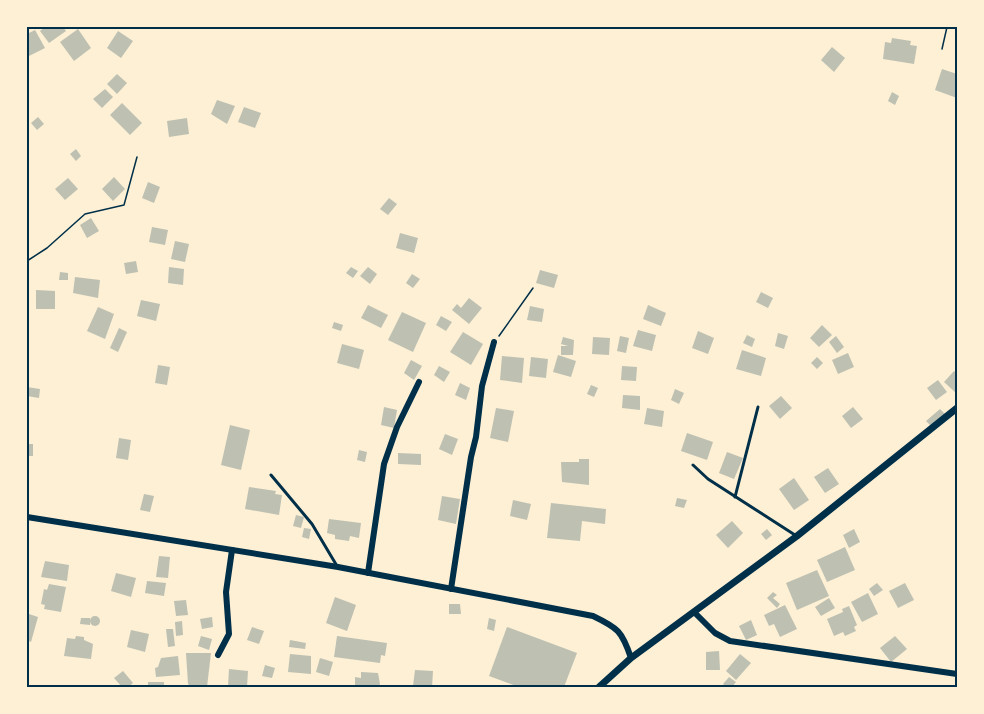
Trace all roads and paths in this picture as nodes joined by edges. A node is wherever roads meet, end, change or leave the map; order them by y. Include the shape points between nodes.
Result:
1 (947, 27) edge
2 (942, 49) dead end
3 (137, 157) dead end
4 (27, 261) edge
5 (533, 288) dead end
6 (494, 342) joint
7 (419, 382) dead end
8 (758, 408) dead end
9 (957, 408) edge
10 (693, 465) dead end
11 (271, 475) dead end
12 (735, 497) junction
13 (27, 518) edge
14 (797, 536) junction
15 (232, 550) junction
16 (338, 567) junction
17 (368, 573) junction
18 (451, 589) junction
19 (694, 612) junction
20 (218, 655) dead end
21 (631, 658) junction
22 (957, 674) edge
23 (599, 687) edge

1 - 2 path
3 - 4 path via 124,205 85,214
5 - 6 path
6 - 18 street via 482,386
7 - 17 street via 396,427 384,464
8 - 12 lane
9 - 14 street
10 - 12 lane
11 - 16 lane via 312,524
12 - 14 lane
13 - 15 street
14 - 19 street
15 - 16 street
15 - 20 street via 226,592 228,634
16 - 17 street
17 - 18 street
18 - 21 street via 593,616 616,627
19 - 21 street
19 - 22 street via 715,633 730,641
21 - 23 street

